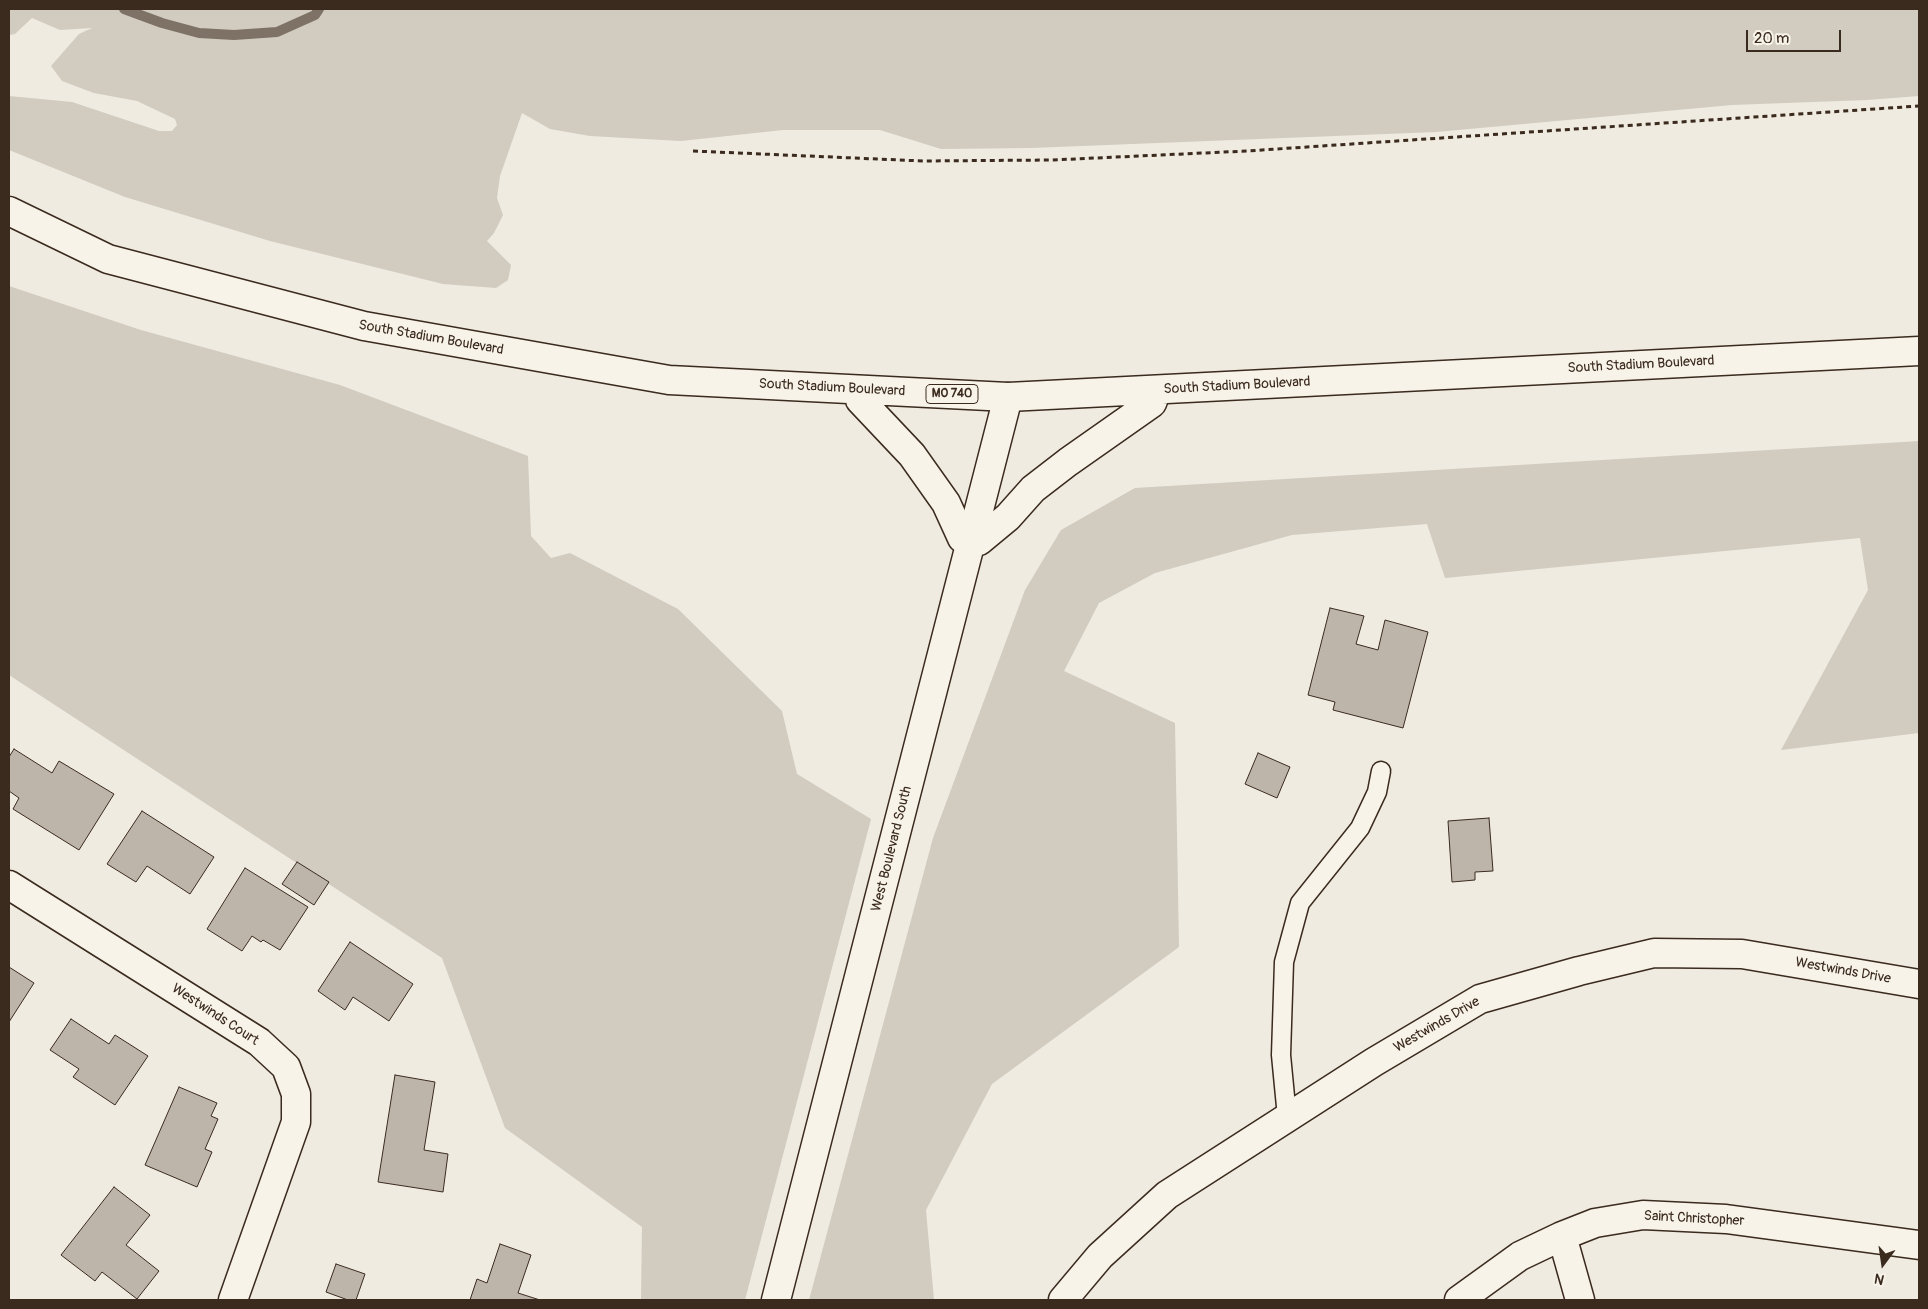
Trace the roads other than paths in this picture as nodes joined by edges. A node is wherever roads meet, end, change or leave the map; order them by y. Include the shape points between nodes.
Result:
1 (9, 211) edge
2 (1919, 351) edge
3 (859, 390) junction
4 (1157, 390) junction
5 (1008, 397) junction
6 (971, 542) junction
7 (1382, 771) dead end
8 (9, 885) edge
9 (1919, 984) edge
10 (1287, 1117) junction
11 (1562, 1236) junction
12 (1919, 1245) edge
13 (233, 1300) edge
14 (776, 1300) edge
15 (1063, 1300) edge
16 (1459, 1300) edge
17 (1580, 1300) edge

1 - 3 main road, South Stadium Boulevard / MO 740 via 108,259 364,326 669,380
2 - 4 main road, South Stadium Boulevard / MO 740
3 - 5 main road, South Stadium Boulevard / MO 740
3 - 6 main road via 860,400 912,455 946,503 962,538
4 - 5 main road, South Stadium Boulevard / MO 740
4 - 6 main road via 1152,403 1033,489 979,542
5 - 6 main road, West Boulevard South
6 - 14 main road, West Boulevard South
7 - 10 lane via 1377,792 1360,828 1300,903 1284,962 1281,1055
8 - 13 main road, Westwinds Court via 259,1042 286,1067 296,1094 296,1122
9 - 10 main road, Westwinds Drive via 1742,954 1654,953 1480,999
10 - 15 main road, Westwinds Drive via 1167,1195 1100,1256
11 - 12 main road, Saint Christopher via 1595,1223 1643,1215 1726,1219
11 - 16 main road, Saint Christopher via 1520,1256
11 - 17 main road

